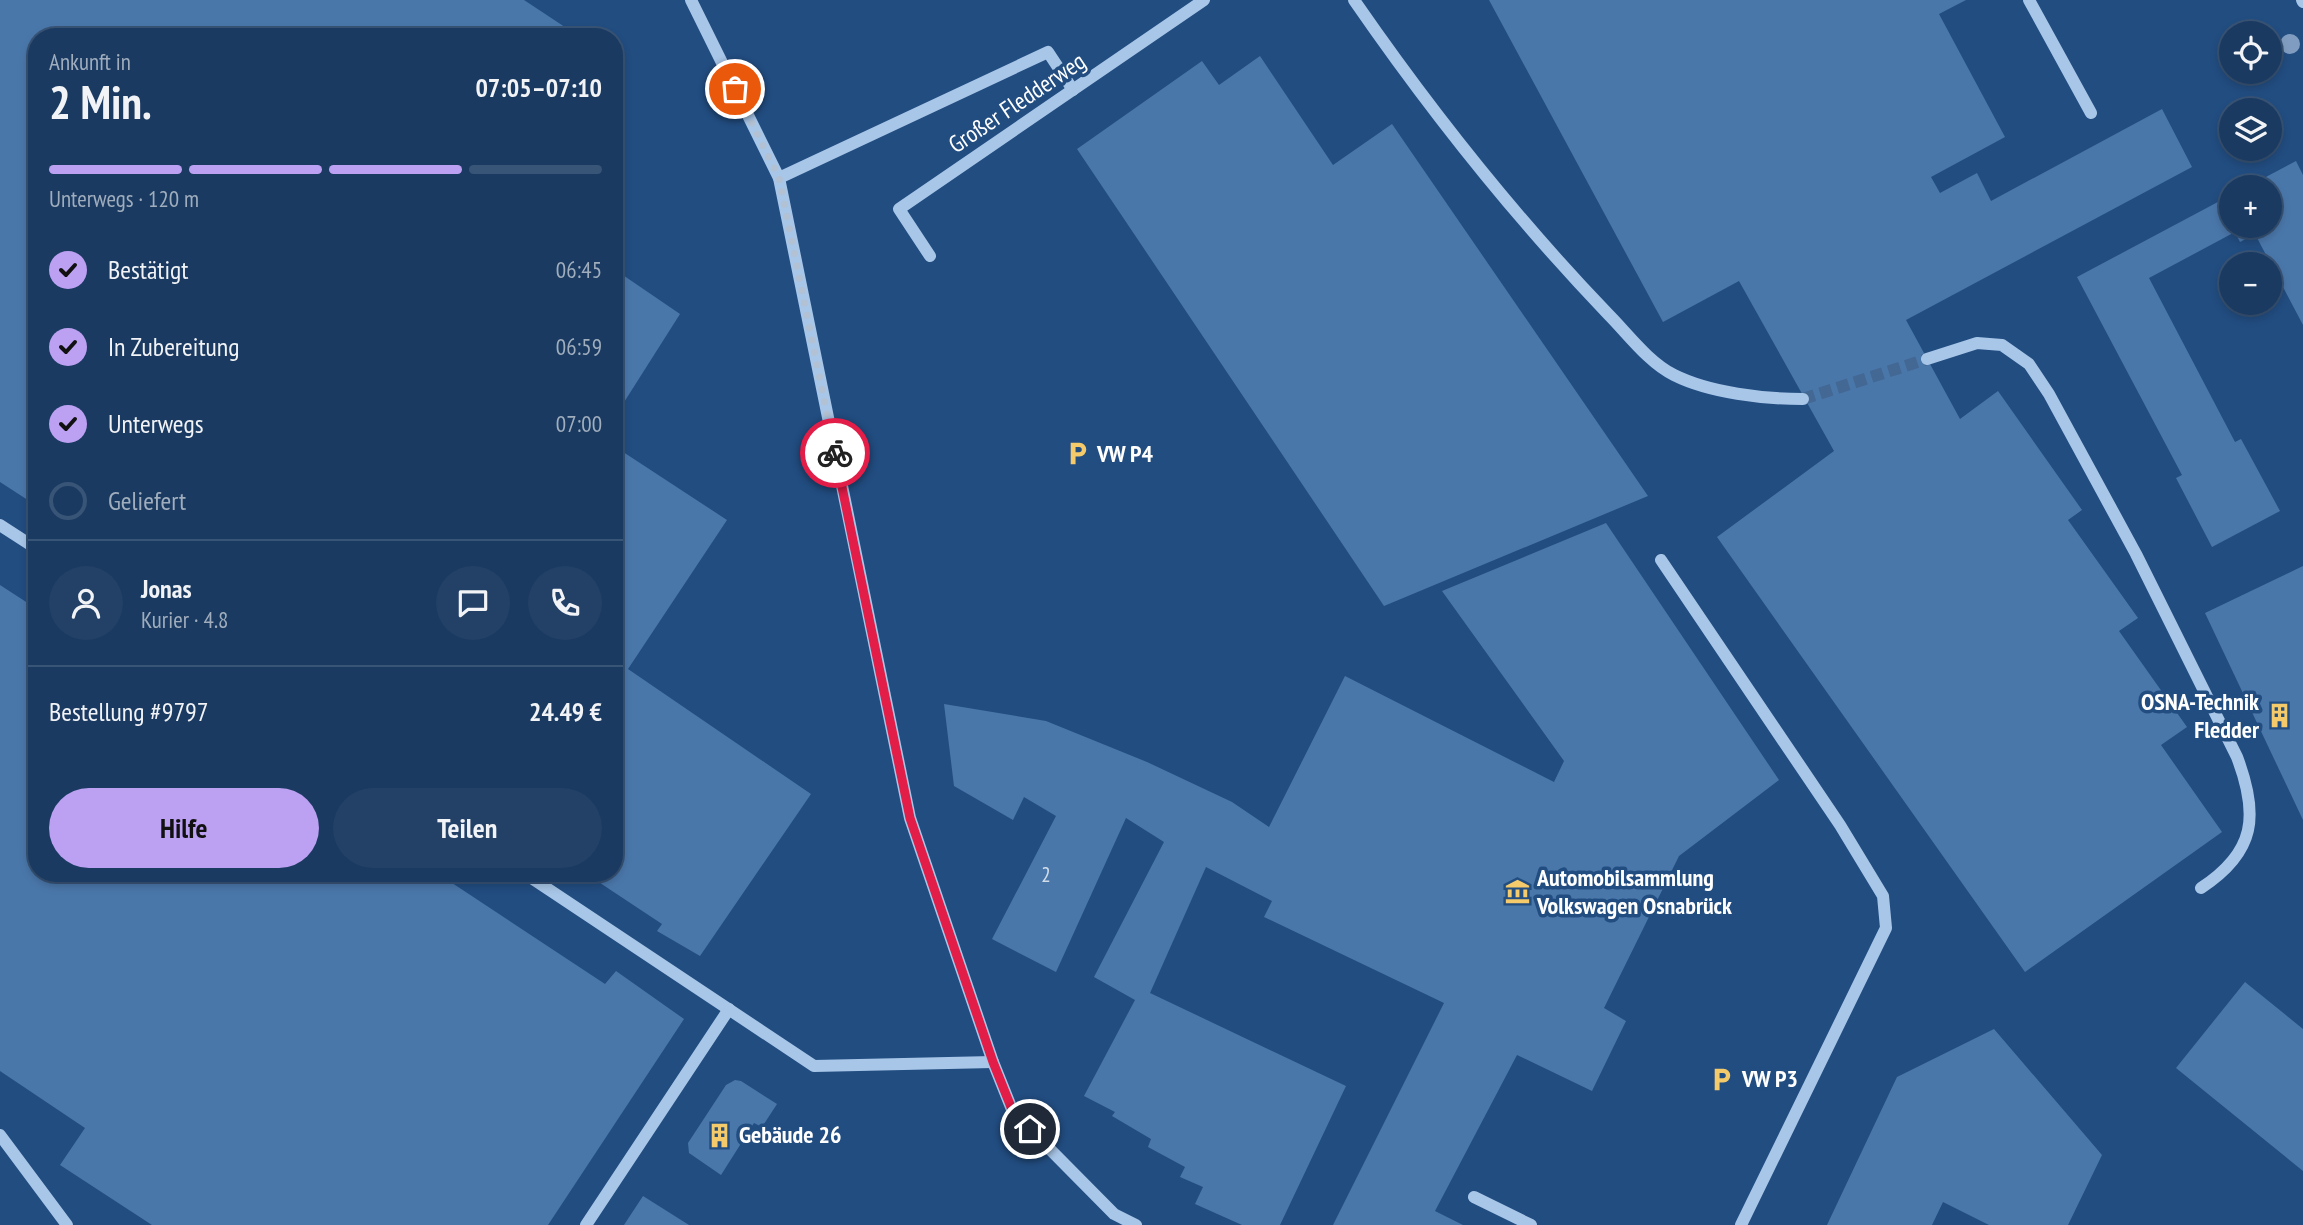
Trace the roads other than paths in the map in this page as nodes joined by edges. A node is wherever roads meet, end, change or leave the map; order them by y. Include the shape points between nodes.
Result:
1 (691, 0) edge
2 (1204, 0) edge
3 (1354, 0) edge
4 (2029, 0) edge
5 (1073, 90) junction
6 (2091, 113) dead end
7 (779, 178) junction
8 (930, 256) dead end
9 (1927, 359) tunnel mouth
10 (1803, 399) tunnel mouth
11 (0, 525) edge
12 (28, 543) edge
13 (1661, 560) dead end
14 (538, 882) edge
15 (2201, 888) dead end
16 (729, 1009) junction
17 (993, 1062) junction
18 (0, 1135) edge
19 (1474, 1197) dead end
20 (66, 1225) edge
21 (586, 1225) edge
22 (1136, 1225) edge
23 (1531, 1225) edge
24 (1741, 1225) edge

1 - 7 lane
2 - 5 lane, Großer Fledderweg
3 - 10 lane via 1416,89 1582,287 1643,350 1673,375 1765,399
4 - 6 lane
5 - 7 lane via 1048,52
5 - 8 lane, Großer Fledderweg via 899,209
7 - 17 lane via 910,818
9 - 15 lane via 1977,343 2002,345 2029,364 2136,554 2249,789 2251,830 2224,873
11 - 12 lane
13 - 24 lane via 1883,896 1886,928
14 - 16 lane
16 - 17 lane via 814,1066
16 - 21 lane
17 - 22 lane via 1013,1112 1114,1214
18 - 20 lane
19 - 23 lane

